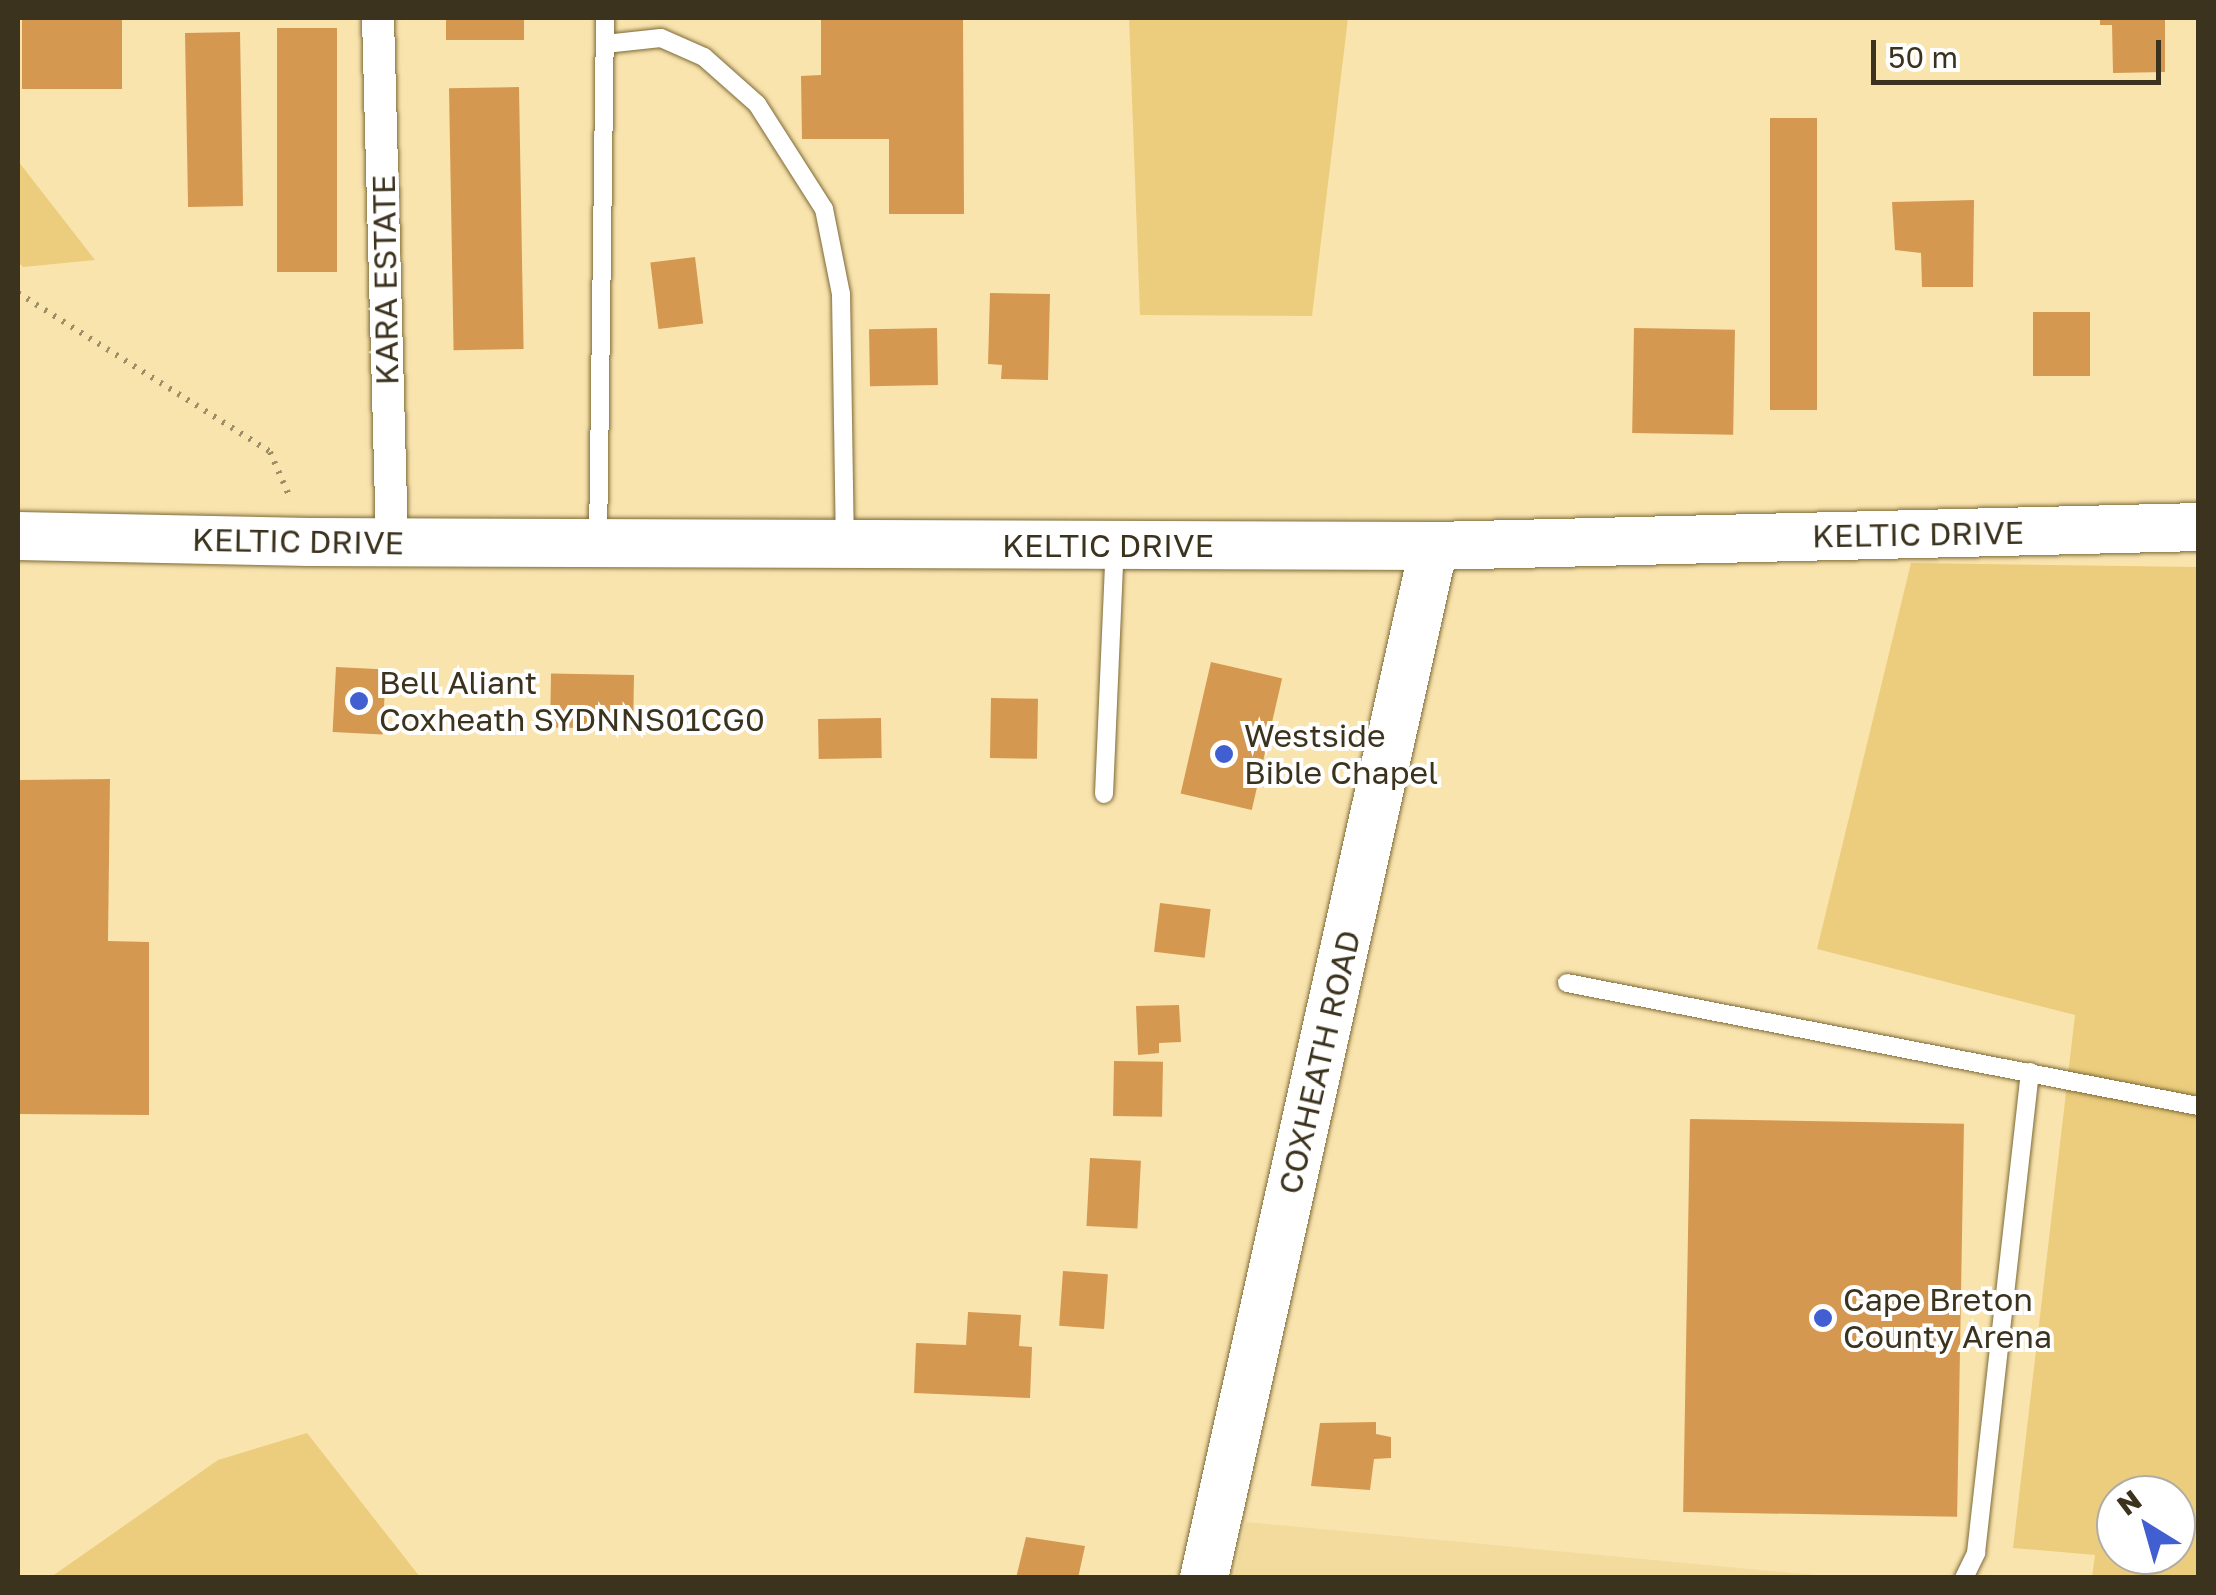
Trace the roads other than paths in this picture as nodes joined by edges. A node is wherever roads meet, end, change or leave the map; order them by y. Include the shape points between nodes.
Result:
1 (378, 18) edge
2 (605, 18) edge
3 (605, 44) junction
4 (2198, 526) edge
5 (18, 536) edge
6 (392, 542) junction
7 (598, 543) junction
8 (845, 544) junction
9 (1114, 545) junction
10 (1434, 546) junction
11 (1104, 794) dead end
12 (1567, 983) dead end
13 (2030, 1072) junction
14 (2198, 1106) edge
15 (1204, 1578) edge
16 (1964, 1578) edge

1 - 6 street, KARA ESTATE
2 - 3 lane
3 - 7 lane
3 - 8 lane via 661,38 704,57 757,104 824,210 841,294
4 - 10 main road, KELTIC DRIVE
5 - 6 main road, KELTIC DRIVE
6 - 7 main road, KELTIC DRIVE
7 - 8 main road, KELTIC DRIVE
8 - 9 main road, KELTIC DRIVE
9 - 10 main road, KELTIC DRIVE
9 - 11 lane
10 - 15 main road, COXHEATH ROAD
12 - 13 lane
13 - 14 lane
13 - 16 lane via 1976,1553

